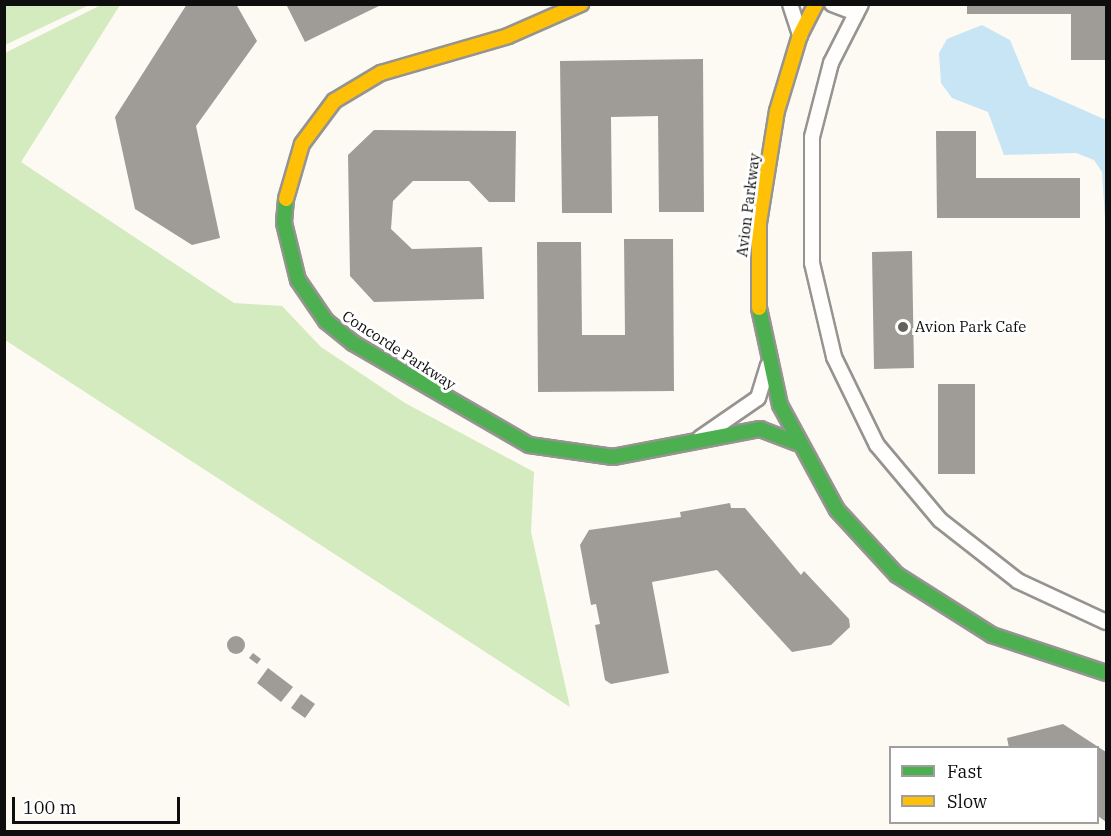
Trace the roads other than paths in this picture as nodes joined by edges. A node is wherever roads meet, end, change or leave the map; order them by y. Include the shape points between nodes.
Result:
1 (581, 4) edge
2 (790, 4) edge
3 (816, 4) edge
4 (832, 4) edge
5 (859, 9) edge
6 (800, 35) junction
7 (768, 366) junction
8 (700, 438) junction
9 (797, 443) junction
10 (1107, 622) edge
11 (1107, 673) edge

1 - 8 street, Concorde Parkway via 508,36 381,73 334,101 309,131 293,164 284,223 291,260 305,293 336,330 510,438 559,453 614,458
2 - 6 street
3 - 6 street, Avion Parkway
4 - 5 street
5 - 10 street via 831,63 816,114 809,199 817,295 846,387 896,471 964,542 1047,597
6 - 7 street, Avion Parkway via 777,111 759,223 757,290
7 - 8 street, Concorde Parkway via 758,398
7 - 9 street, Avion Parkway
8 - 9 street, Concorde Parkway via 760,429
9 - 11 street, Avion Parkway via 858,536 924,596 1013,644

